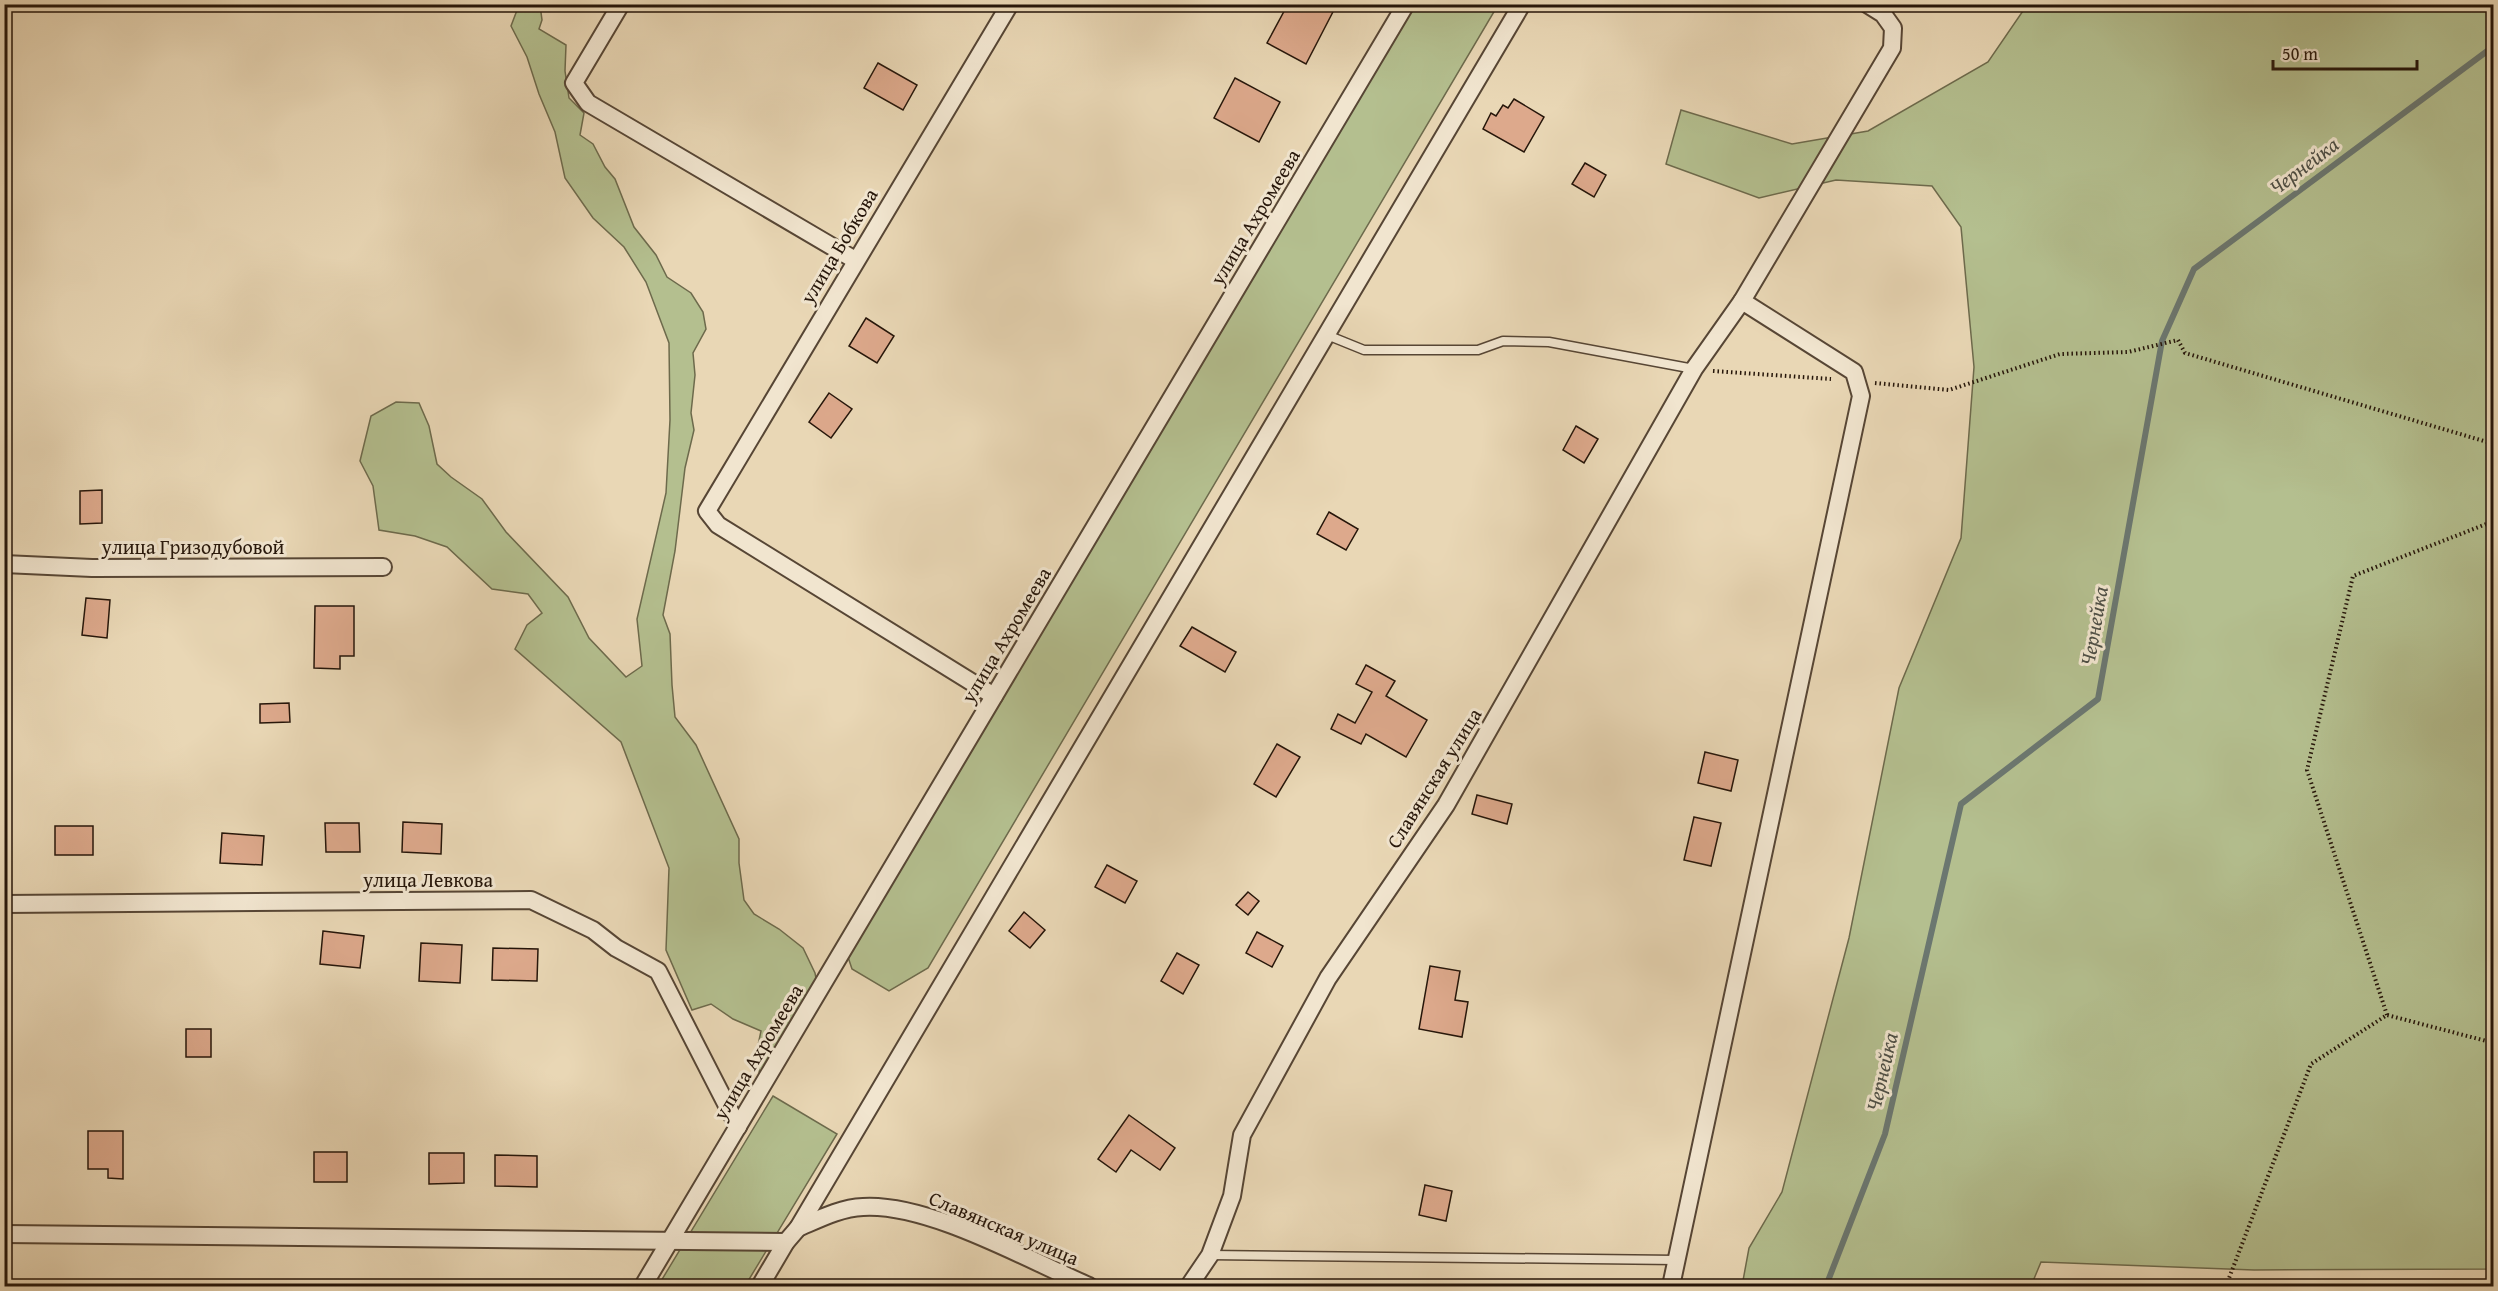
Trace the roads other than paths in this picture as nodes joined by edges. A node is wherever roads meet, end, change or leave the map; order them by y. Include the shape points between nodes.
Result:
1 (621, 4) edge
2 (1010, 4) edge
3 (1406, 4) edge
4 (1522, 4) edge
5 (1867, 4) edge
6 (855, 260) junction
7 (1742, 301) junction
8 (1327, 335) junction
9 (1694, 369) junction
10 (4, 564) edge
11 (383, 567) dead end
12 (994, 696) junction
13 (4, 904) edge
14 (738, 1127) junction
15 (798, 1228) junction
16 (4, 1234) edge
17 (670, 1241) junction
18 (786, 1242) junction
19 (1210, 1255) junction
20 (1677, 1260) junction
21 (643, 1287) edge
22 (760, 1287) edge
23 (1089, 1287) edge
24 (1189, 1287) edge
25 (1671, 1287) edge

1 - 6 street via 574,82 588,103
2 - 6 street, улица Бобкова
3 - 12 street, улица Ахромеева
4 - 8 street
5 - 7 street, Славянская улица via 1883,14 1893,28 1892,48
6 - 12 street, улица Бобкова via 707,511 717,525
7 - 9 street, Славянская улица
7 - 20 street via 1854,372 1861,396
8 - 9 lane via 1364,350 1478,350 1503,341 1550,342
8 - 15 street
9 - 19 street, Славянская улица via 1446,805 1328,978 1242,1135 1232,1196
10 - 11 street, улица Гризодубовой via 92,568
12 - 14 street, улица Ахромеева
13 - 14 street, улица Левкова via 531,900 593,930 658,971
14 - 17 street, улица Ахромеева
15 - 18 street
15 - 23 street, Славянская улица via 863,1207 908,1211 1000,1246
16 - 17 street
17 - 18 street
17 - 21 street, улица Ахромеева
18 - 22 street
19 - 20 lane
19 - 24 street, Славянская улица
20 - 25 street

